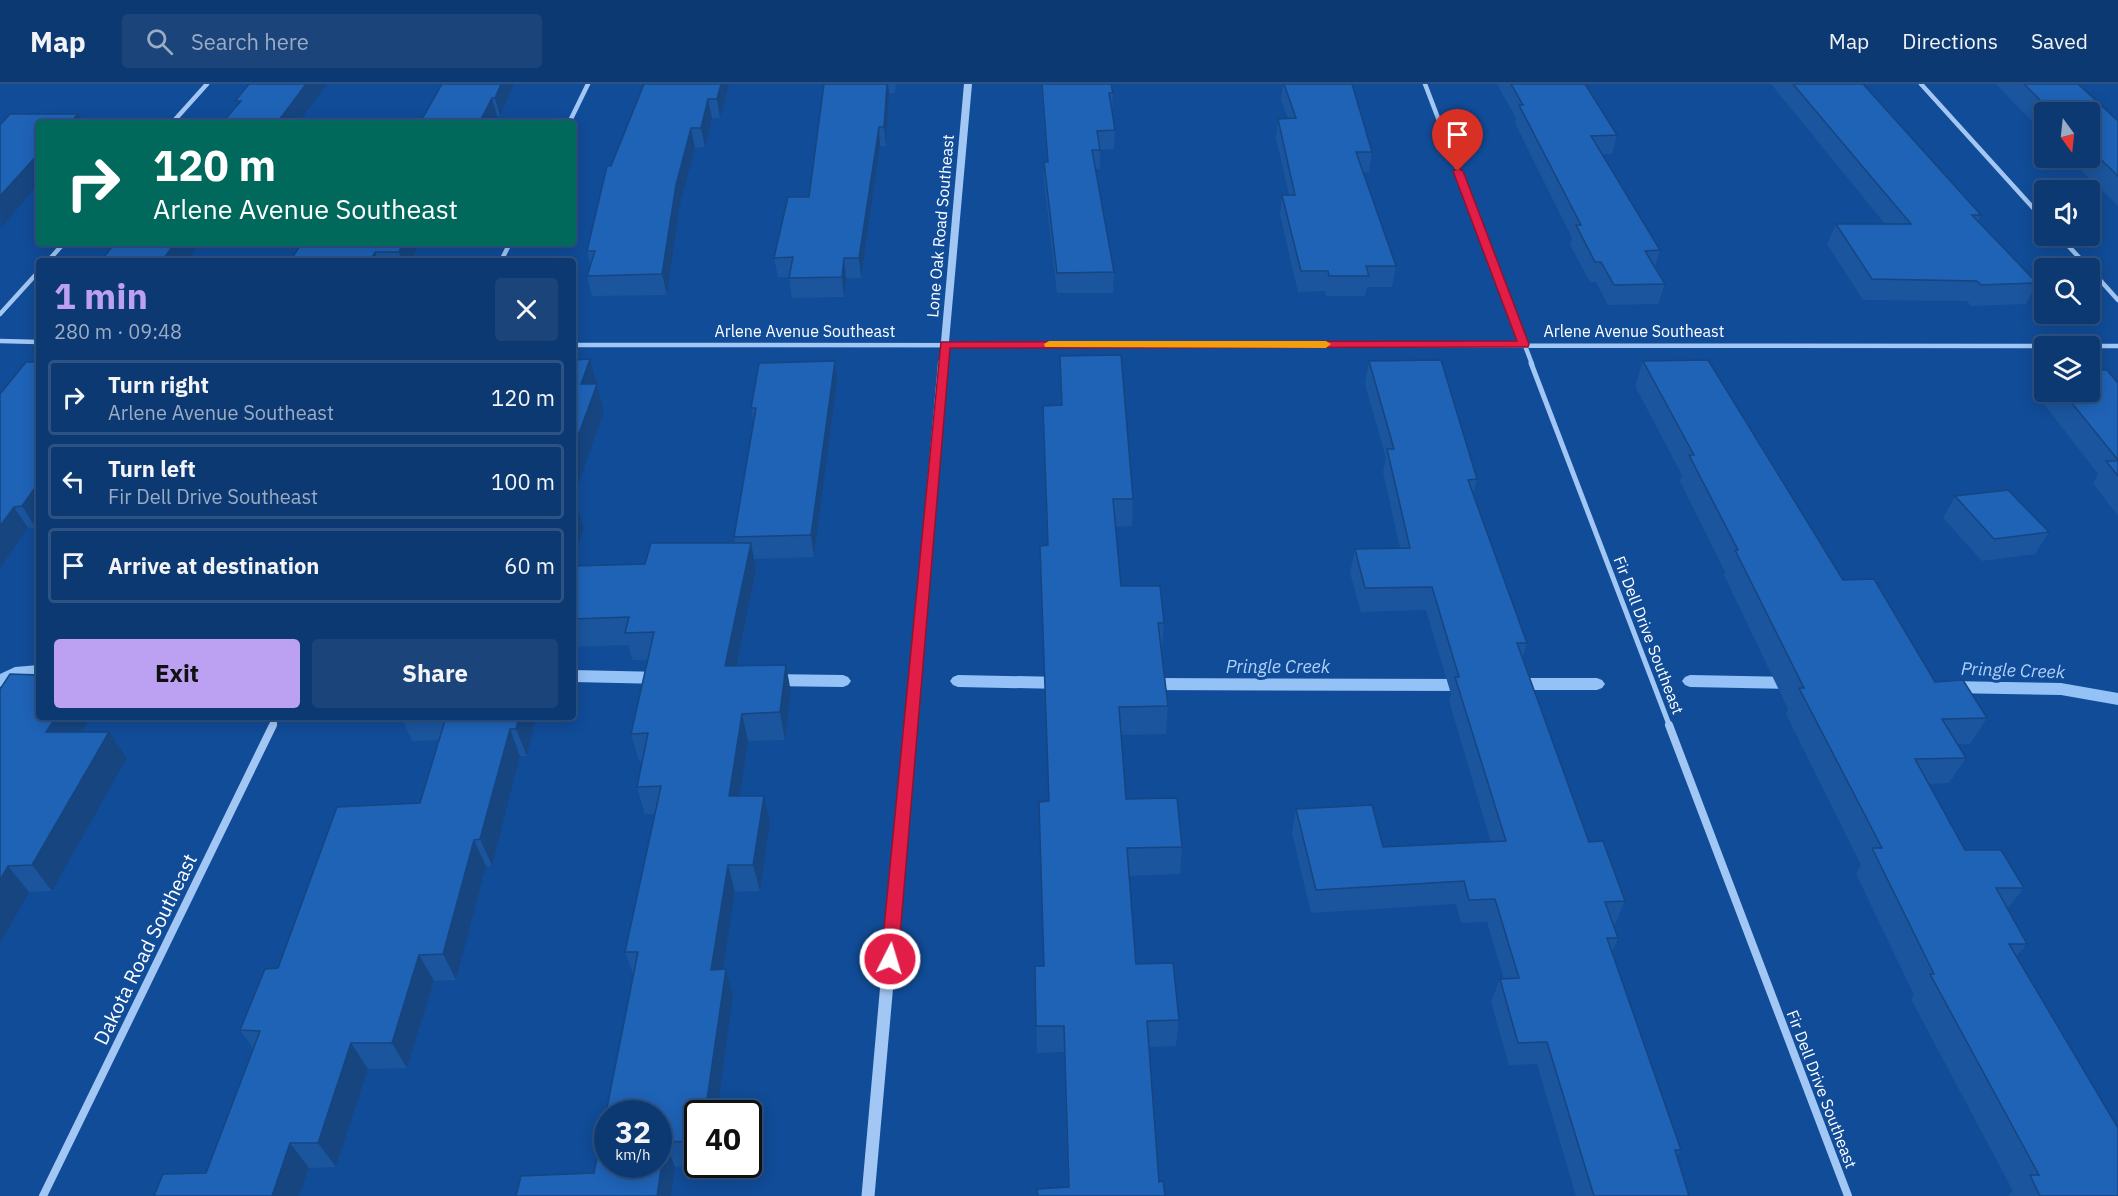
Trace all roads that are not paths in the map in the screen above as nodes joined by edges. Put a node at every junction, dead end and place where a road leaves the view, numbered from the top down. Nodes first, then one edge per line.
1 (207, 84) edge
2 (588, 84) edge
3 (968, 84) edge
4 (1425, 84) edge
5 (1921, 84) edge
6 (175, 120) edge
7 (570, 120) edge
8 (2034, 209) edge
9 (61, 246) edge
10 (2068, 246) edge
11 (51, 258) edge
12 (2079, 258) edge
13 (36, 274) edge
14 (2100, 281) edge
15 (2118, 300) edge
16 (0, 314) edge
17 (0, 341) edge
18 (36, 342) edge
19 (944, 344) junction
20 (1524, 344) junction
21 (576, 345) edge
22 (2118, 346) edge
23 (276, 720) edge
24 (43, 1196) edge
25 (868, 1196) edge
26 (1848, 1196) edge

1 - 6 street
2 - 7 street
3 - 19 street, Lone Oak Road Southeast
4 - 20 street, Fir Dell Drive Southeast
5 - 8 street
9 - 11 street
10 - 12 street
13 - 16 street
14 - 15 street
17 - 18 street
19 - 20 street, Arlene Avenue Southeast
19 - 21 street, Arlene Avenue Southeast
19 - 25 street, Lone Oak Road Southeast
20 - 22 street, Arlene Avenue Southeast
20 - 26 street, Fir Dell Drive Southeast
23 - 24 street, Dakota Road Southeast

